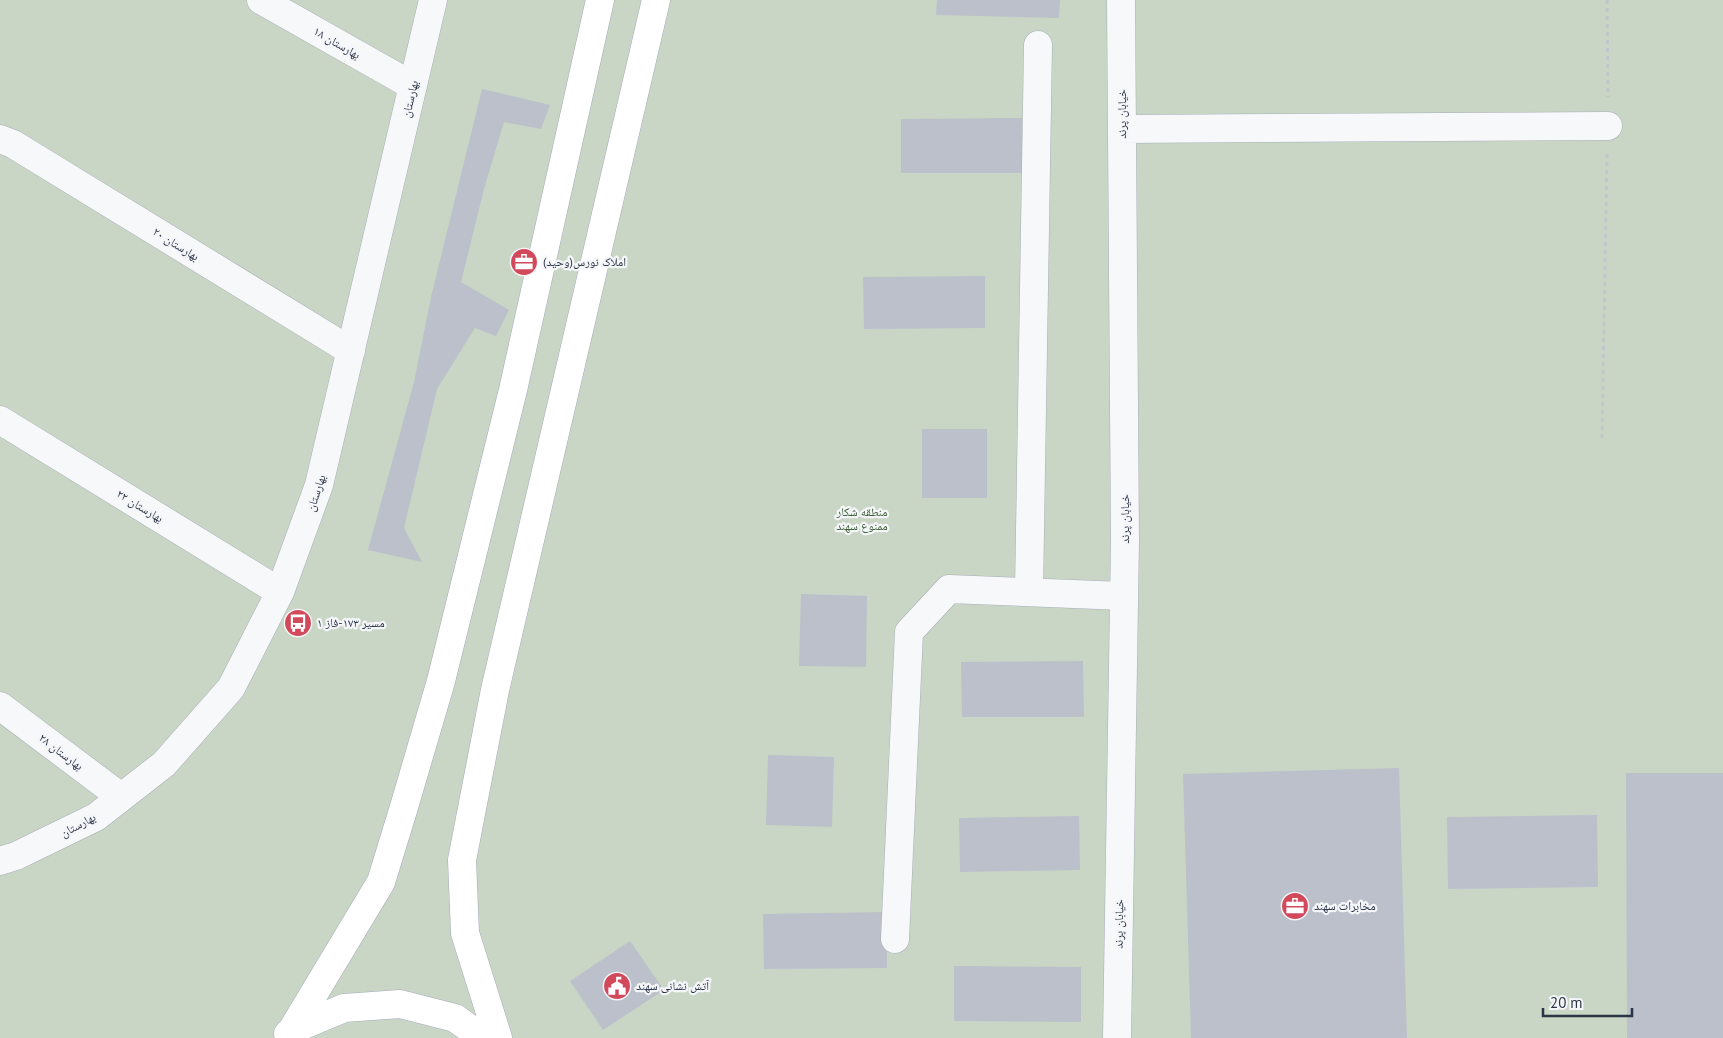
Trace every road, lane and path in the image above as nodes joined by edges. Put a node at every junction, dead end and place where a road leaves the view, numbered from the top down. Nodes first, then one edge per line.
1 (261, 0) edge
2 (433, 0) edge
3 (600, 0) edge
4 (656, 0) edge
5 (1121, 0) edge
6 (1607, 0) edge
7 (1038, 45) dead end
8 (413, 86) junction
9 (1608, 126) junction
10 (1122, 130) junction
11 (0, 139) edge
12 (351, 351) junction
13 (0, 420) edge
14 (1602, 438) dead end
15 (280, 592) junction
16 (1029, 592) junction
17 (1124, 596) junction
18 (0, 706) edge
19 (121, 797) junction
20 (0, 861) edge
21 (895, 939) dead end
22 (287, 1034) edge
23 (483, 1038) edge
24 (498, 1038) edge
25 (1117, 1038) edge

1 - 8 street, بهارستان ۱۸
2 - 8 street, بهارستان
3 - 22 main road
4 - 24 main road
5 - 10 street, خیابان پرند
6 - 9 path
7 - 16 street
8 - 12 street, بهارستان
9 - 10 street
9 - 14 path
10 - 17 street, خیابان پرند
11 - 12 street, بهارستان ۲۰
12 - 15 street, بهارستان
13 - 15 street, بهارستان ۲۲
15 - 19 street, بهارستان
16 - 17 street
16 - 21 street
17 - 25 street, خیابان پرند
18 - 19 street, بهارستان ۲۸
19 - 20 street, بهارستان
22 - 23 main road

